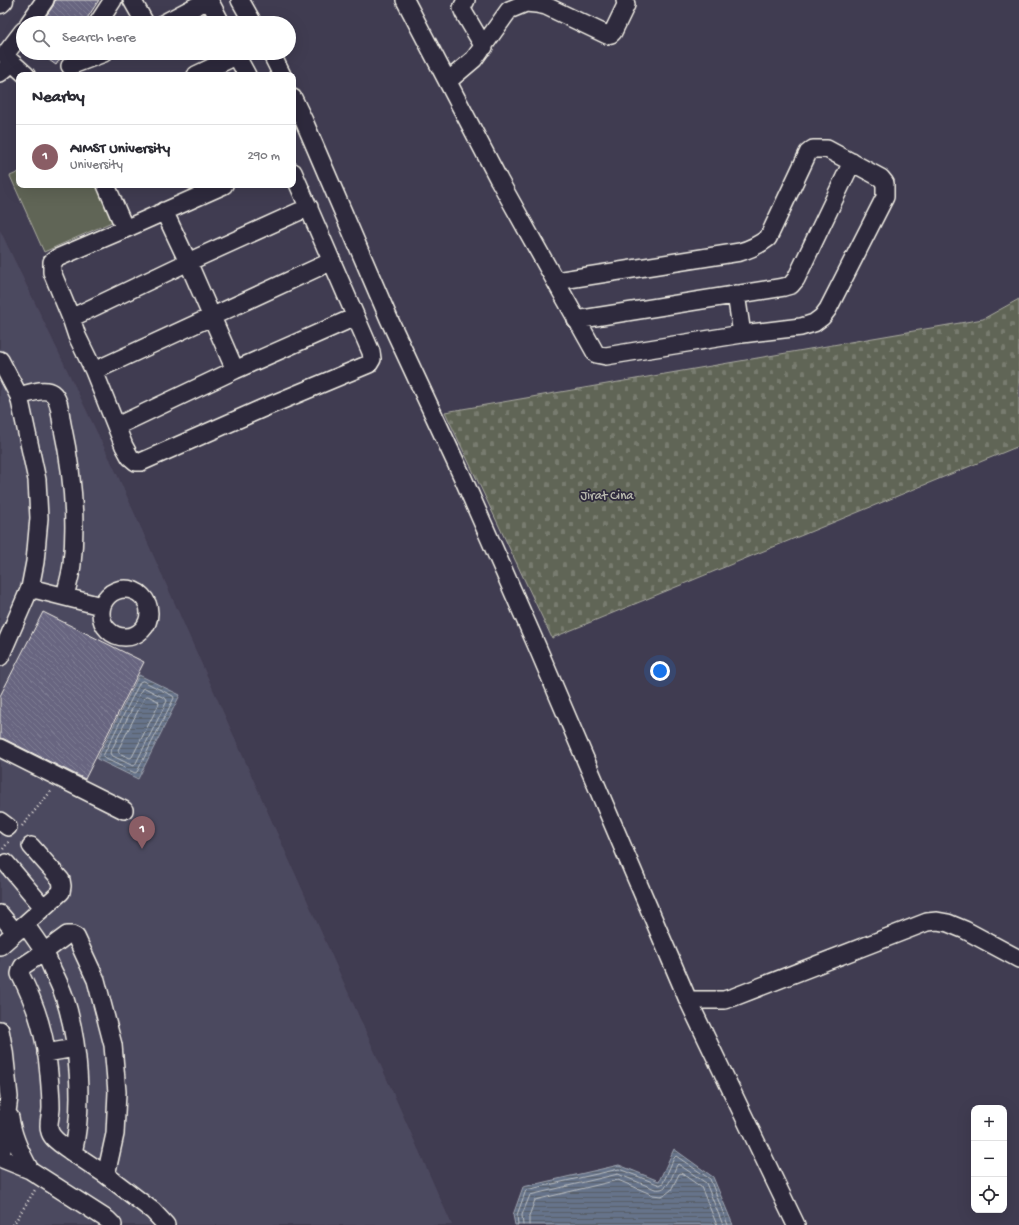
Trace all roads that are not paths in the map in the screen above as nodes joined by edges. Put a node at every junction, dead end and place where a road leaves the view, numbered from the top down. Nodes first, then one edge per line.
1 (45, 0) edge
2 (113, 0) edge
3 (132, 0) edge
4 (240, 0) edge
5 (466, 0) edge
6 (213, 1) edge
7 (626, 1) edge
8 (409, 2) edge
9 (34, 16) edge
10 (103, 16) edge
11 (141, 16) edge
12 (180, 16) edge
13 (218, 16) edge
14 (249, 16) edge
15 (16, 41) edge
16 (484, 47) junction
17 (85, 60) edge
18 (225, 60) edge
19 (239, 60) edge
20 (274, 60) edge
21 (71, 65) edge
22 (6, 68) edge
23 (17, 72) edge
24 (202, 72) edge
25 (245, 72) edge
26 (280, 72) edge
27 (448, 81) junction
28 (296, 104) edge
29 (852, 162) junction
30 (296, 179) edge
31 (107, 188) edge
32 (217, 188) edge
33 (309, 207) junction
34 (164, 211) junction
35 (125, 229) junction
36 (332, 261) junction
37 (188, 262) junction
38 (556, 281) junction
39 (736, 294) junction
40 (212, 316) junction
41 (355, 317) junction
42 (71, 318) junction
43 (576, 320) junction
44 (742, 334) junction
45 (0, 360) edge
46 (235, 370) junction
47 (94, 371) junction
48 (19, 396) junction
49 (117, 426) junction
50 (30, 588) junction
51 (65, 597) junction
52 (101, 606) dead end
53 (0, 657) edge
54 (0, 748) edge
55 (124, 810) dead end
56 (31, 846) dead end
57 (3, 858) edge
58 (43, 907) junction
59 (0, 914) edge
60 (20, 928) junction
61 (0, 946) edge
62 (44, 952) junction
63 (1019, 959) edge
64 (688, 1000) junction
65 (0, 1030) edge
66 (75, 1048) junction
67 (46, 1052) junction
68 (9, 1097) junction
69 (73, 1153) junction
70 (1, 1158) edge
71 (35, 1175) junction
72 (106, 1175) junction
73 (113, 1225) edge
74 (166, 1225) edge
75 (796, 1225) edge

1 - 9 street
2 - 10 street
3 - 11 street
4 - 14 street
5 - 16 street
6 - 12 street
6 - 13 street
7 - 16 street
8 - 27 street
15 - 22 street
16 - 27 street
17 - 21 street
18 - 24 street
19 - 25 street
20 - 26 street
22 - 23 street
27 - 38 street
28 - 64 street
29 - 38 street
29 - 39 street
29 - 44 street
30 - 33 street
31 - 35 street
32 - 34 street
33 - 36 street
33 - 37 street
34 - 35 street
34 - 37 street
35 - 42 street
36 - 40 street
36 - 41 street
37 - 40 street
37 - 42 street
38 - 43 street
39 - 43 street
39 - 44 street
40 - 46 street
40 - 47 street
41 - 46 street
41 - 49 street
42 - 47 street
43 - 44 street
45 - 48 street
46 - 49 street
47 - 49 street
48 - 50 street
48 - 51 street
50 - 51 street
50 - 53 street
51 - 52 street
54 - 55 street
56 - 58 street
57 - 58 street
58 - 60 street
59 - 60 street
60 - 61 street
60 - 62 street
62 - 66 street
62 - 67 street
62 - 72 street
63 - 64 street
64 - 75 street
65 - 68 street
66 - 67 street
66 - 69 street
67 - 69 street
68 - 70 street
68 - 71 street
69 - 72 street
70 - 71 street
71 - 73 street
72 - 74 street

